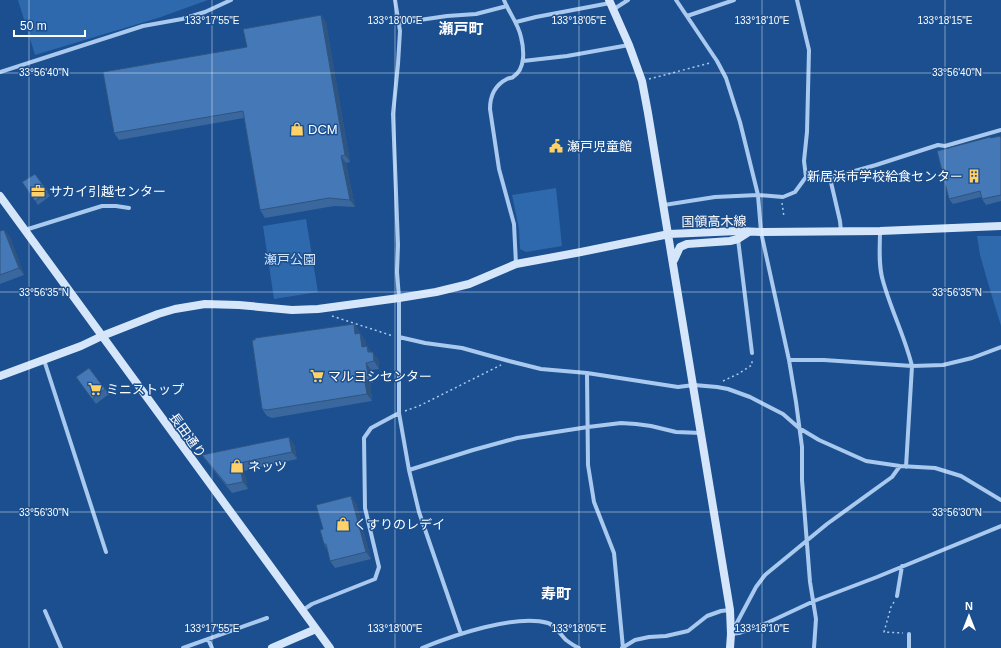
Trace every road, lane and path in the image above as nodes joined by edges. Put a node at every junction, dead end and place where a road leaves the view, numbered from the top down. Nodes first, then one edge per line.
1 (231, 0) edge
2 (395, 0) edge
3 (504, 0) edge
4 (628, 0) edge
5 (676, 0) edge
6 (734, 0) edge
7 (797, 0) edge
8 (611, 4) edge
9 (507, 6) junction
10 (686, 16) junction
11 (516, 22) junction
12 (399, 23) junction
13 (629, 45) junction
14 (524, 61) junction
15 (717, 61) junction
16 (0, 72) edge
17 (642, 81) junction
18 (1001, 130) edge
19 (806, 177) junction
20 (830, 178) junction
21 (758, 195) junction
22 (0, 196) edge
23 (782, 197) junction
24 (664, 205) junction
25 (130, 208) dead end
26 (784, 216) dead end
27 (1001, 226) edge
28 (25, 230) junction
29 (841, 231) junction
30 (880, 231) junction
31 (750, 232) junction
32 (761, 232) junction
33 (669, 234) junction
34 (738, 239) junction
35 (674, 261) junction
36 (516, 264) junction
37 (400, 298) junction
38 (318, 309) junction
39 (102, 336) junction
40 (399, 337) junction
41 (1001, 347) edge
42 (752, 353) joint
43 (44, 360) junction
44 (789, 360) junction
45 (509, 361) junction
46 (912, 366) junction
47 (587, 373) junction
48 (0, 376) edge
49 (694, 385) junction
50 (717, 386) junction
51 (400, 413) junction
52 (588, 427) junction
53 (799, 428) junction
54 (701, 433) junction
55 (900, 466) junction
56 (906, 467) junction
57 (409, 470) junction
58 (1001, 494) edge
59 (994, 495) junction
60 (1001, 500) edge
61 (1001, 526) edge
62 (806, 542) junction
63 (106, 552) dead end
64 (902, 566) junction
65 (897, 596) joint
66 (814, 601) junction
67 (303, 610) junction
68 (730, 610) junction
69 (45, 611) dead end
70 (267, 618) dead end
71 (316, 629) junction
72 (462, 634) junction
73 (731, 634) junction
74 (909, 634) joint
75 (208, 639) junction
76 (61, 648) edge
77 (183, 648) edge
78 (212, 648) edge
79 (272, 648) edge
80 (330, 648) edge
81 (422, 648) edge
82 (579, 648) edge
83 (623, 648) edge
84 (730, 648) edge
85 (814, 648) edge
86 (909, 648) edge

1 - 16 street
2 - 12 street
3 - 9 street
4 - 8 street
5 - 10 street
6 - 10 street
7 - 19 street
8 - 11 street
8 - 13 street, 国領高木線
9 - 11 street
9 - 12 street
10 - 15 street
11 - 14 street
12 - 37 street
13 - 14 street
13 - 17 street, 国領高木線
14 - 36 street
15 - 17 path
15 - 21 street
17 - 24 street, 国領高木線
18 - 20 street
19 - 20 street
19 - 23 street
20 - 29 street
21 - 23 street
21 - 24 street
21 - 32 street
22 - 28 street, 長田通り
23 - 26 path
24 - 33 street, 国領高木線
25 - 28 street
27 - 30 street, 国領高木線
28 - 39 street, 長田通り
29 - 30 street, 国領高木線
29 - 32 street, 国領高木線
30 - 46 street
31 - 32 street, 国領高木線
31 - 33 street, 国領高木線
31 - 34 street
32 - 44 street
33 - 35 street
33 - 36 street
34 - 35 street
34 - 42 street
35 - 49 street
36 - 37 street
37 - 38 street
37 - 40 street
38 - 39 street
38 - 40 path
39 - 43 street
39 - 67 street, 長田通り
40 - 45 street
40 - 51 street
41 - 46 street
42 - 50 path
43 - 48 street
43 - 63 street
44 - 46 street
44 - 53 street
45 - 47 street
45 - 51 path
46 - 56 street
47 - 49 street
47 - 52 street
49 - 50 street
49 - 54 street
50 - 53 street
51 - 57 street
51 - 67 street
52 - 54 street
52 - 57 street
52 - 83 street
53 - 55 street
53 - 62 street
54 - 68 street
55 - 56 street
55 - 62 street
56 - 59 street
57 - 72 street
58 - 59 street
59 - 60 street
61 - 64 street
62 - 66 street
62 - 73 street
64 - 65 street
64 - 66 street
65 - 74 path
66 - 73 street
66 - 85 street
67 - 71 street, 長田通り
68 - 73 street
68 - 83 street
69 - 76 street
70 - 75 street
71 - 79 street
71 - 80 street, 長田通り
72 - 81 street
72 - 82 street
73 - 84 street
74 - 86 street
75 - 77 street
75 - 78 street

